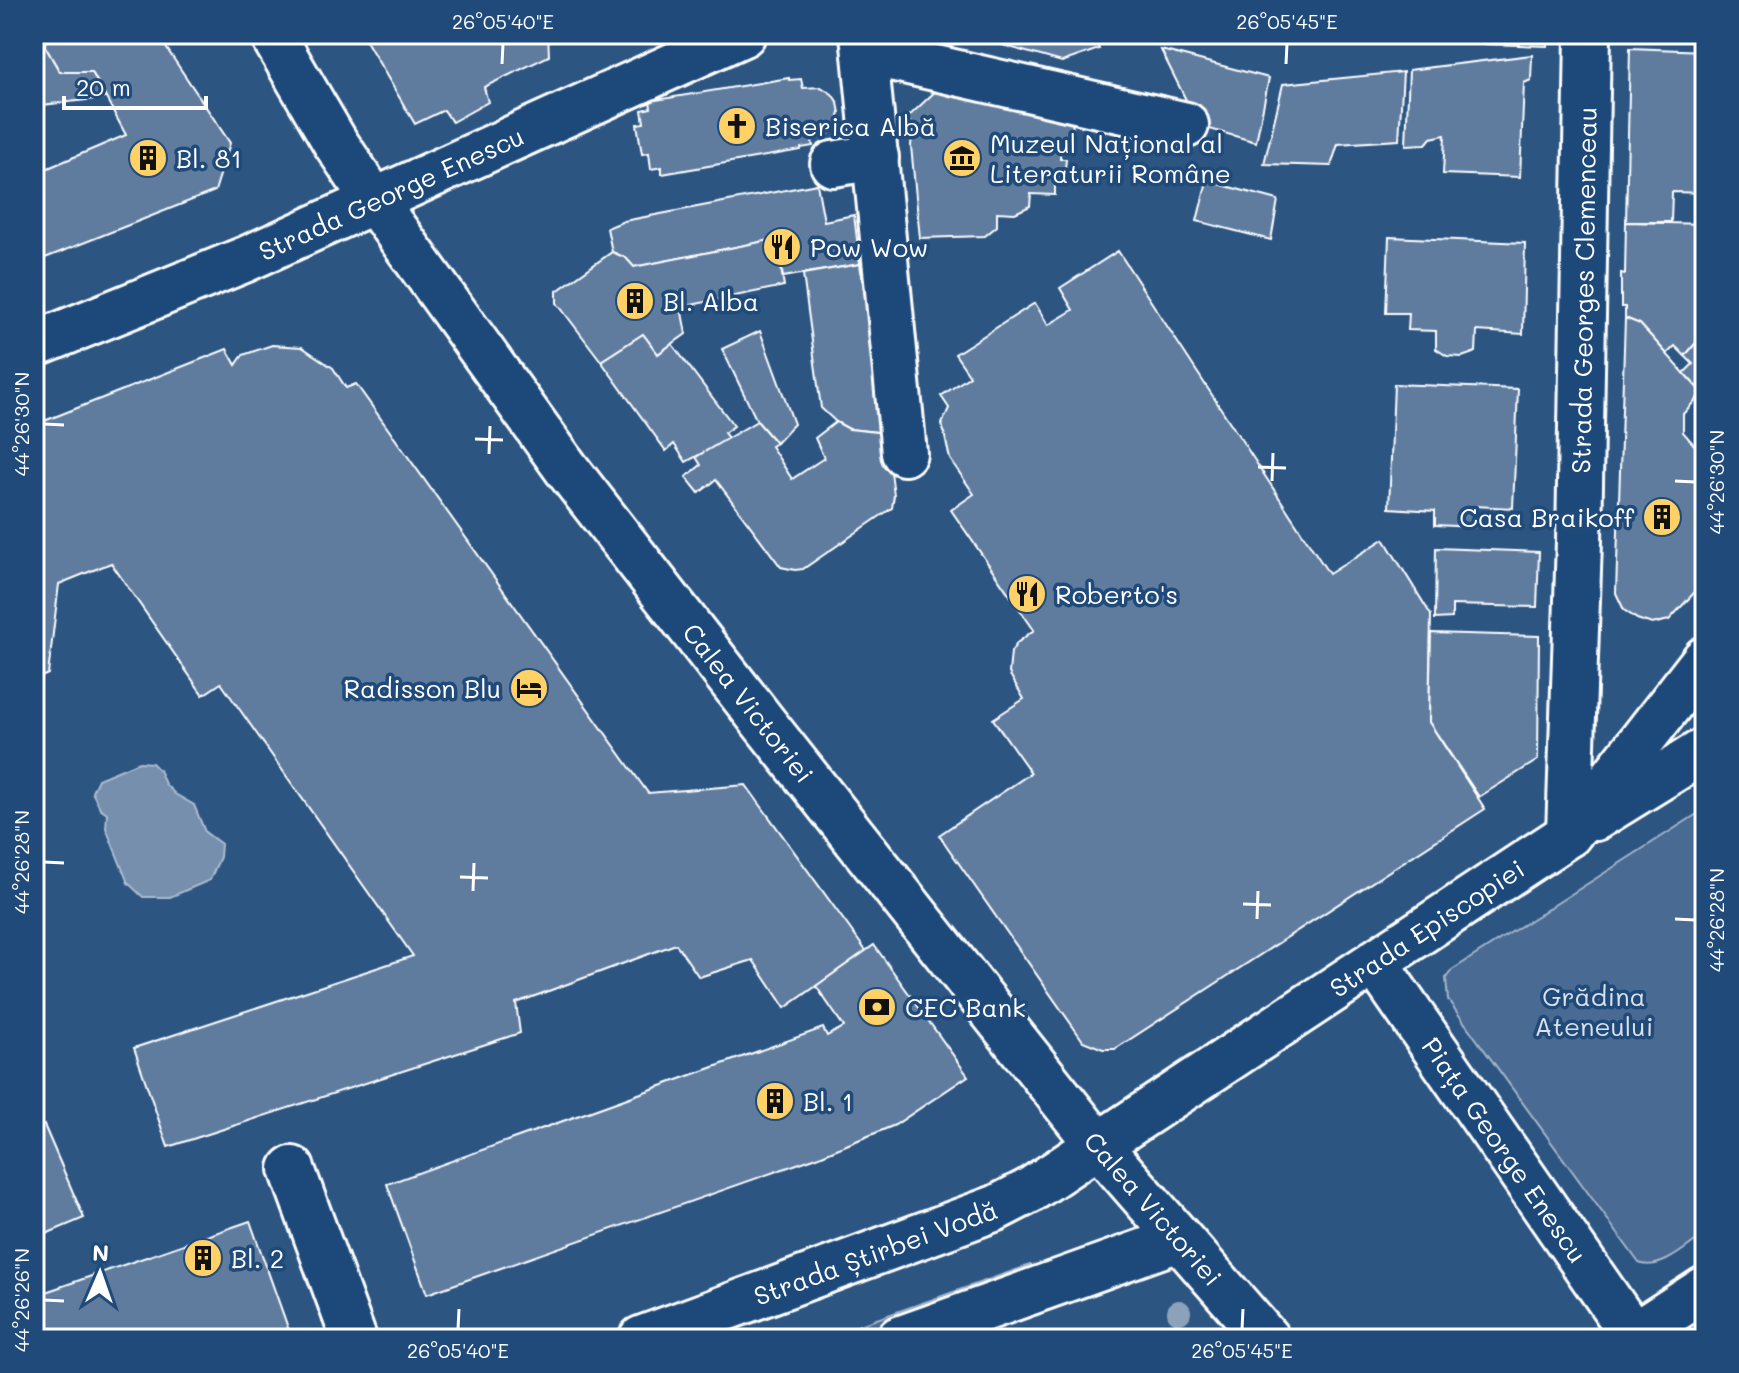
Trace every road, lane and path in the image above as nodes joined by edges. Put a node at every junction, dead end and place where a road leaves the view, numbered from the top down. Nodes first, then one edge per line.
1 (272, 34) edge
2 (743, 34) edge
3 (1588, 34) edge
4 (864, 43) edge
5 (1186, 125) dead end
6 (876, 157) junction
7 (833, 164) dead end
8 (375, 202) junction
9 (34, 345) edge
10 (904, 453) dead end
11 (1705, 659) edge
12 (1705, 750) edge
13 (1569, 834) junction
14 (1376, 964) junction
15 (1098, 1145) junction
16 (292, 1169) dead end
17 (1179, 1239) junction
18 (1705, 1289) edge
19 (1631, 1337) edge
20 (354, 1339) edge
21 (641, 1339) edge
22 (899, 1339) edge
23 (1267, 1339) edge

1 - 8 street, Calea Victoriei
2 - 8 street, Strada George Enescu
3 - 13 street, Strada Georges Clemenceau
4 - 5 street
4 - 6 street
6 - 7 street
6 - 10 street
8 - 9 street, Strada George Enescu
8 - 15 street, Calea Victoriei
11 - 13 street, Strada Episcopiei
12 - 13 street
13 - 14 street, Strada Episcopiei
14 - 15 street, Strada Episcopiei
14 - 19 street, Piața George Enescu
15 - 17 street, Calea Victoriei
15 - 21 street, Strada Știrbei Vodă
16 - 20 street
17 - 22 street
17 - 23 street, Calea Victoriei
18 - 19 street, Piața George Enescu

